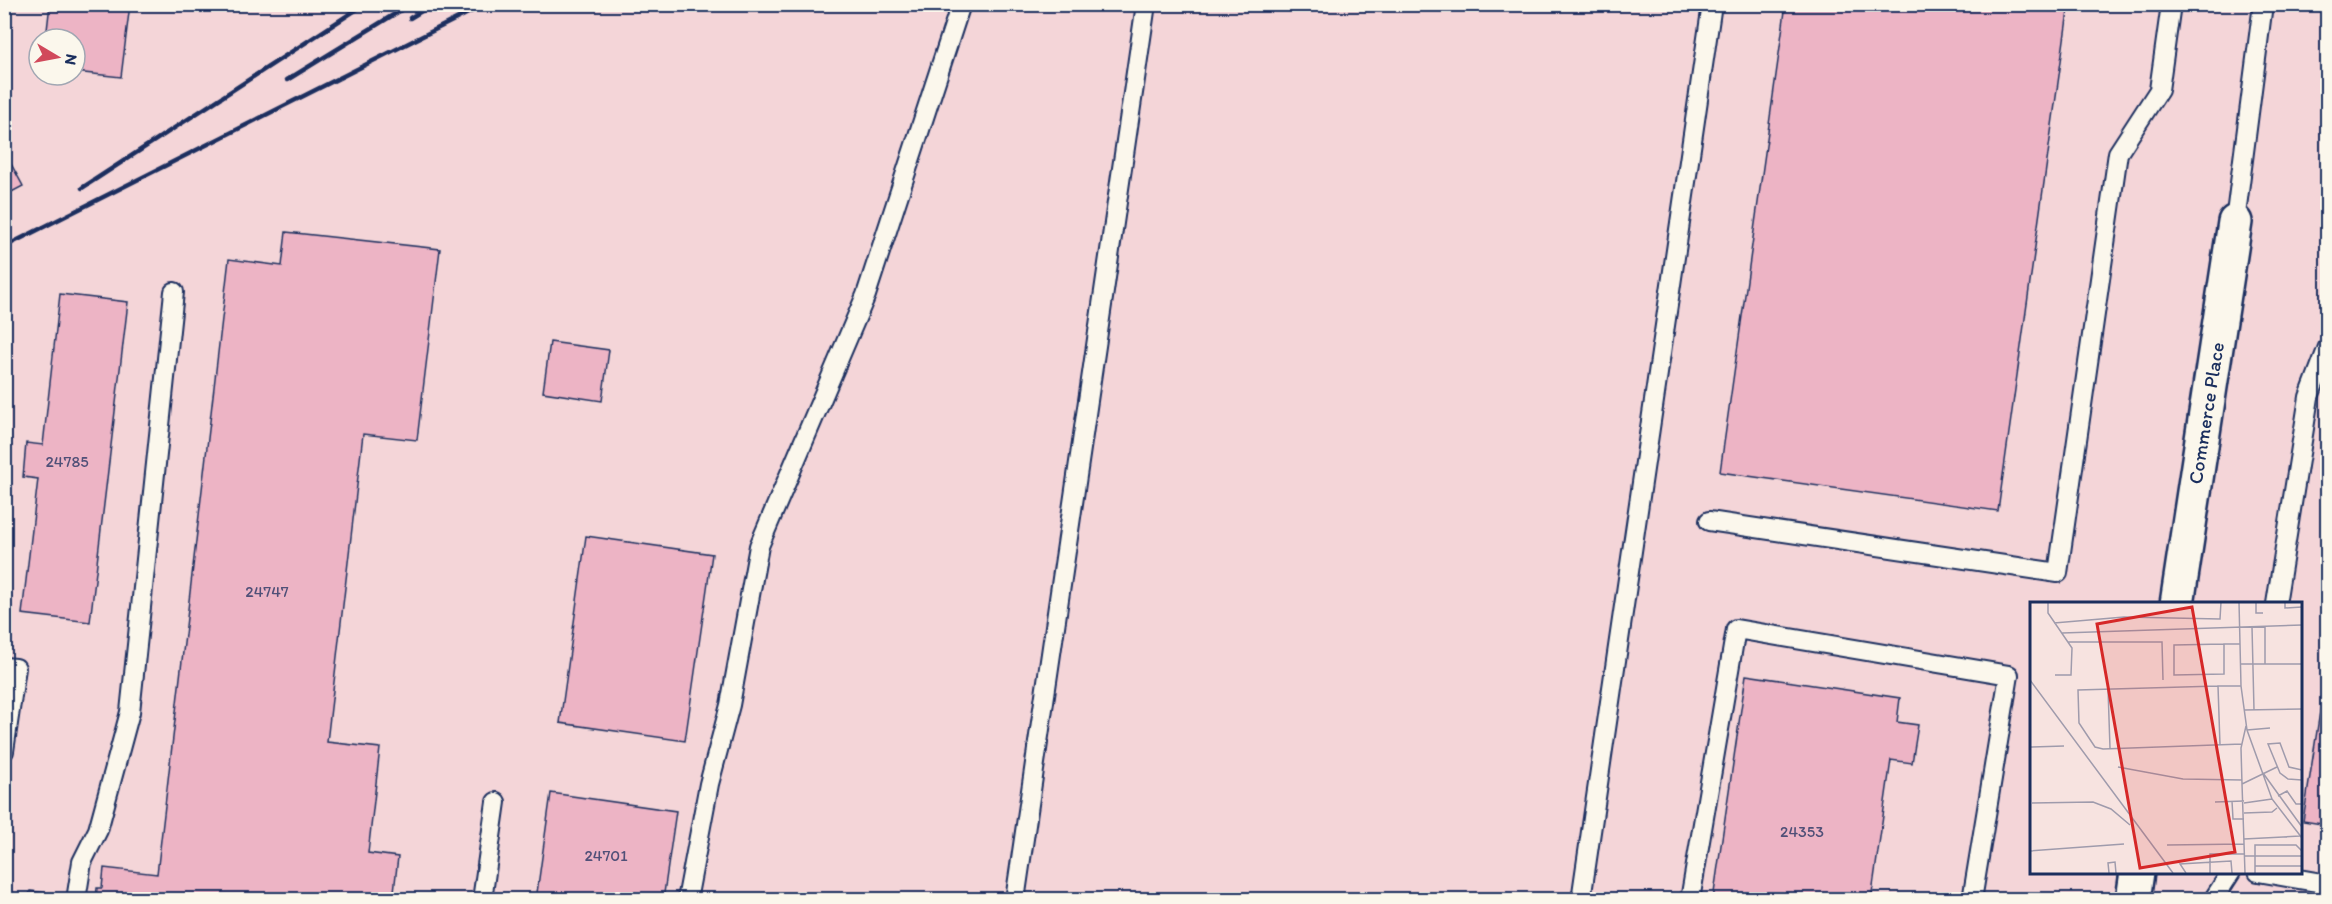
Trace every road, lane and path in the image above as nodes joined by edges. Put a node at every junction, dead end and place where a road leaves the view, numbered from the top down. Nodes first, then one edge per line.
1 (961, 4) edge
2 (1146, 4) edge
3 (1712, 4) edge
4 (2171, 4) edge
5 (2263, 4) edge
6 (2235, 222) joint
7 (174, 292) dead end
8 (2328, 348) edge
9 (1710, 521) dead end
10 (2177, 602) edge
11 (2276, 602) edge
12 (4, 666) edge
13 (4, 751) edge
14 (496, 802) dead end
15 (2137, 874) edge
16 (2230, 874) edge
17 (2264, 874) edge
18 (2328, 884) edge
19 (76, 900) edge
20 (482, 900) edge
21 (687, 900) edge
22 (1015, 900) edge
23 (1581, 900) edge
24 (1690, 900) edge
25 (1972, 900) edge
26 (2133, 900) edge
27 (2213, 900) edge

1 - 21 lane
2 - 22 lane
3 - 23 lane
4 - 9 lane
5 - 6 lane
6 - 10 street, Commerce Place
7 - 19 lane
8 - 11 lane
12 - 13 lane
14 - 20 lane
15 - 26 street
16 - 27 lane
17 - 18 lane
24 - 25 lane

